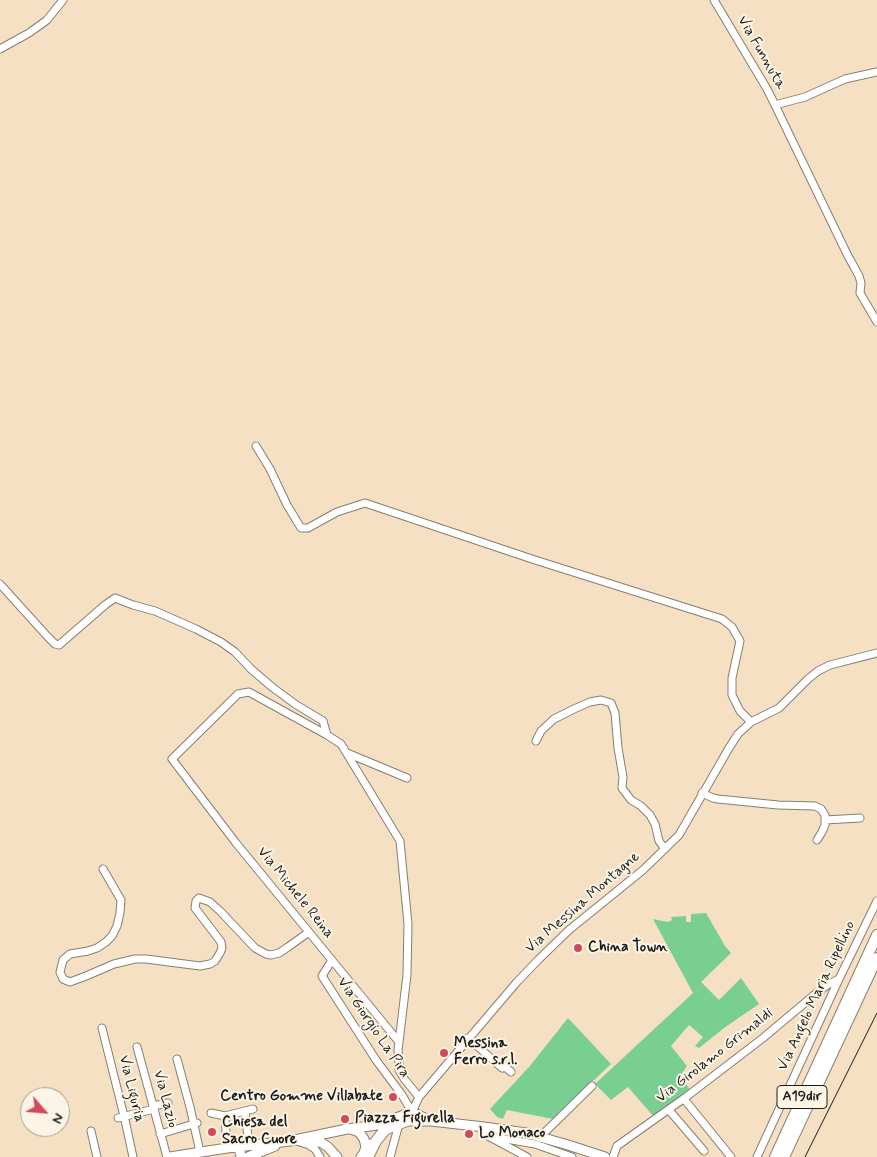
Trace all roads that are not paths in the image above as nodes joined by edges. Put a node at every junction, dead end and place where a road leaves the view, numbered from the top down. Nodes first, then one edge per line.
1 (63, 0) edge
2 (714, 0) edge
3 (0, 49) edge
4 (877, 72) edge
5 (775, 105) junction
6 (877, 322) edge
7 (256, 446) dead end
8 (0, 584) edge
9 (877, 652) edge
10 (751, 722) junction
11 (328, 735) junction
12 (536, 741) dead end
13 (347, 753) junction
14 (407, 778) dead end
15 (702, 794) junction
16 (860, 818) dead end
17 (825, 820) junction
18 (817, 840) dead end
19 (665, 849) junction
20 (103, 869) dead end
21 (877, 901) edge
22 (309, 932) junction
23 (877, 935) edge
24 (877, 958) edge
25 (332, 960) junction
26 (839, 979) junction
27 (102, 1028) dead end
28 (468, 1038) junction
29 (829, 1038) junction
30 (399, 1042) junction
31 (137, 1047) dead end
32 (176, 1059) dead end
33 (399, 1070) junction
34 (512, 1072) dead end
35 (391, 1082) junction
36 (592, 1086) dead end
37 (419, 1097) junction
38 (684, 1099) junction
39 (168, 1103) dead end
40 (154, 1108) junction
41 (253, 1109) dead end
42 (668, 1110) junction
43 (245, 1111) junction
44 (211, 1113) dead end
45 (225, 1116) junction
46 (121, 1117) junction
47 (407, 1119) junction
48 (195, 1124) junction
49 (484, 1127) junction
50 (349, 1129) junction
51 (385, 1130) joint
52 (91, 1131) dead end
53 (160, 1134) junction
54 (488, 1136) junction
55 (306, 1138) junction
56 (517, 1140) junction
57 (536, 1140) junction
58 (293, 1141) junction
59 (316, 1145) junction
60 (239, 1147) junction
61 (227, 1148) junction
62 (255, 1148) junction
63 (514, 1150) junction
64 (704, 1151) dead end
65 (200, 1152) junction
66 (556, 1154) edge
67 (186, 1156) edge
68 (336, 1156) edge
69 (364, 1156) edge
70 (98, 1157) edge
71 (133, 1157) edge
72 (170, 1157) edge
73 (241, 1157) edge
74 (248, 1157) edge
75 (320, 1157) edge
76 (390, 1157) edge
77 (527, 1157) edge
78 (572, 1157) edge
79 (605, 1157) edge
80 (613, 1157) edge
81 (731, 1157) edge
82 (757, 1157) edge
83 (770, 1157) edge
84 (775, 1157) edge
85 (785, 1157) edge

1 - 3 street
2 - 5 street, Via Funnuta
4 - 5 street, Via Funnuta
5 - 6 street
7 - 10 street
8 - 11 street
9 - 10 street
10 - 15 street, Via Messina Montagne
11 - 13 street
11 - 22 street, Via Michele Reina
12 - 19 street
13 - 14 street
13 - 30 street
15 - 17 street
15 - 19 street, Via Messina Montagne
16 - 17 street
17 - 18 street
19 - 28 street, Via Messina Montagne
20 - 22 street
21 - 26 street, Via Angelo Maria Ripellino
22 - 25 street, Via Michele Reina
23 - 29 highway, A19dir
24 - 85 highway, A19dir
25 - 30 street, Via Michele Reina
25 - 35 street, Via Giorgio La Pira
26 - 38 street, Via Girolamo Grimaldi
26 - 82 street, Via Angelo Maria Ripellino
27 - 46 street, Via Liguria
28 - 34 street
28 - 37 street, Via Messina Montagne
29 - 83 highway
29 - 84 highway, A19dir
30 - 33 street
31 - 40 street, Via Lazio
32 - 48 street
33 - 35 street
33 - 37 street
35 - 47 street, Via Giorgio La Pira
36 - 57 street
37 - 47 street, Via Messina Montagne
38 - 42 street, Via Girolamo Grimaldi
38 - 81 street
39 - 40 street
40 - 46 street
40 - 53 street, Via Lazio
41 - 43 street
42 - 64 street
42 - 80 street, Via Girolamo Grimaldi
43 - 45 street
43 - 62 street
44 - 45 street
45 - 61 street
46 - 71 street, Via Liguria
47 - 49 main road
47 - 50 main road
47 - 51 main road
47 - 76 street, Via Messina Montagne
48 - 53 street
48 - 65 street
49 - 54 street
49 - 57 main road
50 - 55 main road
50 - 68 main road
50 - 69 main road
51 - 69 highway
52 - 70 street
53 - 72 street, Via Lazio
54 - 56 street
54 - 63 street
55 - 58 main road
55 - 59 main road
56 - 57 street
56 - 63 street
57 - 66 street
57 - 77 street
57 - 79 main road
58 - 59 street
58 - 62 main road
59 - 68 main road
59 - 75 street
60 - 61 main road
60 - 62 main road
60 - 73 main road
61 - 65 main road
62 - 74 main road
63 - 77 street
65 - 67 main road
66 - 78 street
67 - 72 main road

